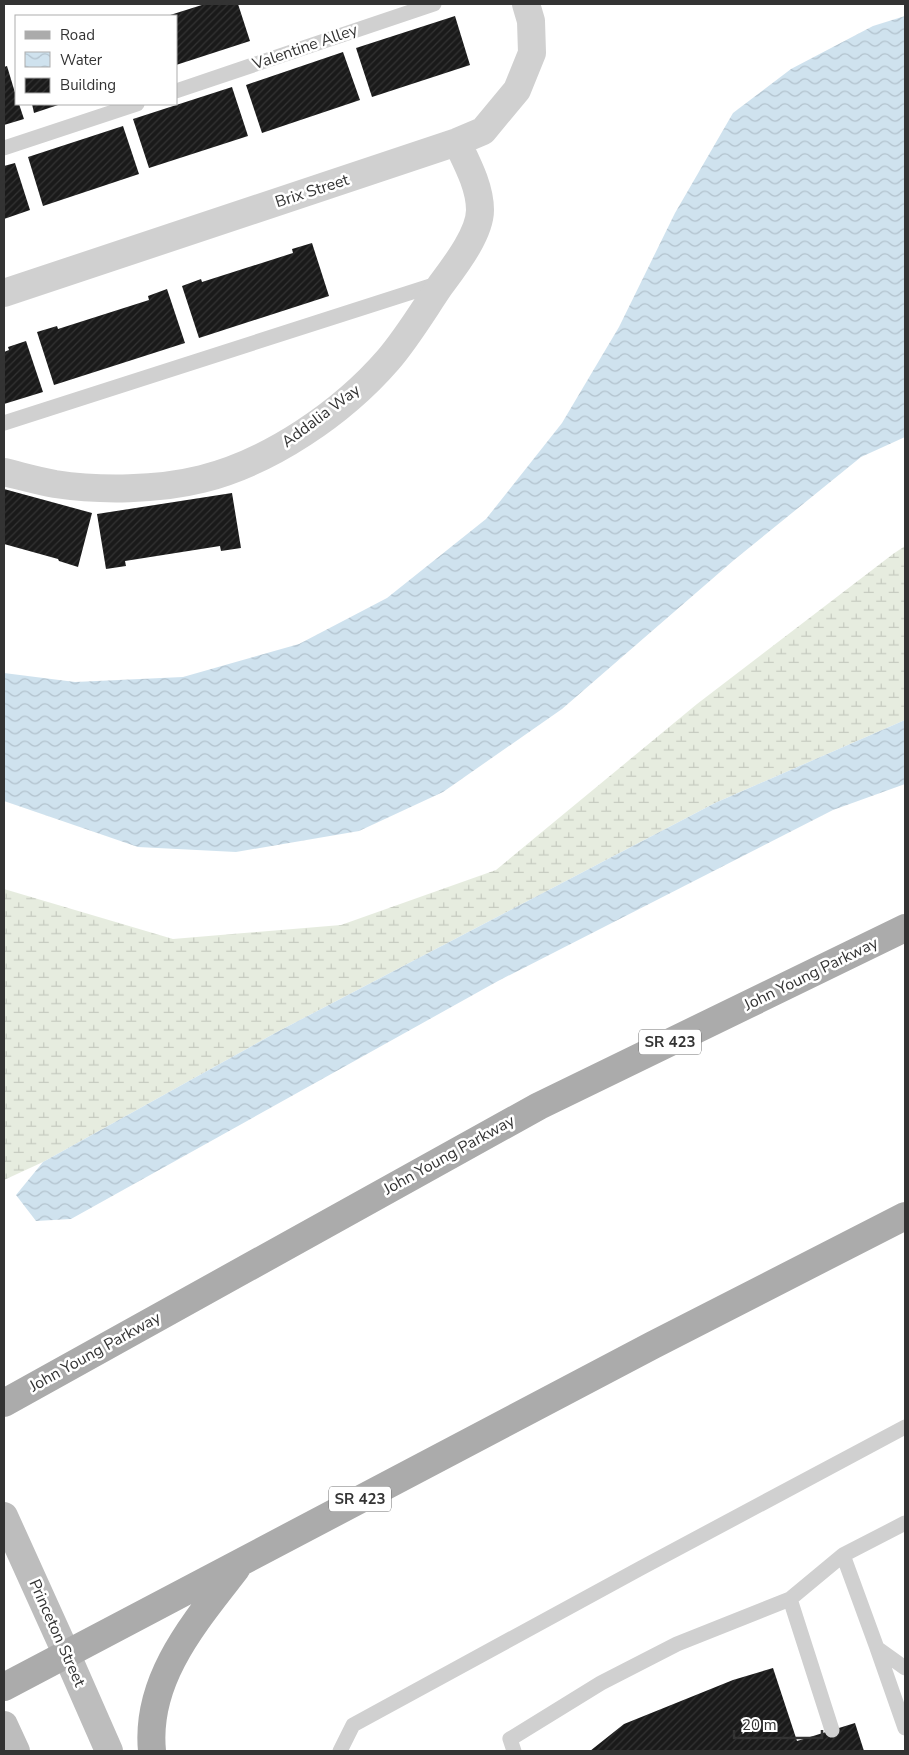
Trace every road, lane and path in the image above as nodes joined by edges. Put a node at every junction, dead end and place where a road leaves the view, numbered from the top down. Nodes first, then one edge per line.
1 (434, 4) edge
2 (526, 4) edge
3 (178, 89) edge
4 (134, 105) edge
5 (457, 142) junction
6 (4, 148) edge
7 (444, 282) junction
8 (4, 293) edge
9 (4, 423) edge
10 (4, 472) edge
11 (905, 928) edge
12 (905, 1216) edge
13 (4, 1402) edge
14 (905, 1427) edge
15 (4, 1516) edge
16 (905, 1526) edge
17 (843, 1555) junction
18 (242, 1562) junction
19 (790, 1599) junction
20 (877, 1648) junction
21 (66, 1653) junction
22 (905, 1668) edge
23 (4, 1687) edge
24 (4, 1726) edge
25 (905, 1728) edge
26 (832, 1730) dead end
27 (16, 1751) edge
28 (109, 1751) edge
29 (152, 1751) edge
30 (340, 1751) edge
31 (514, 1751) edge

1 - 3 lane, Valentine Alley
2 - 5 street, Brix Street
4 - 6 lane
5 - 7 street, Addalia Way
5 - 8 street, Brix Street
7 - 9 lane
7 - 10 street, Addalia Way
11 - 13 main road, John Young Parkway / SR 423
12 - 18 main road, SR 423
14 - 30 lane
15 - 21 main road, Princeton Street
16 - 17 lane
17 - 19 lane
17 - 20 lane
18 - 21 main road, SR 423
18 - 29 main road
19 - 26 lane
19 - 31 lane
20 - 22 lane
20 - 25 lane
21 - 23 main road, SR 423
21 - 28 main road, Princeton Street
24 - 27 main road

